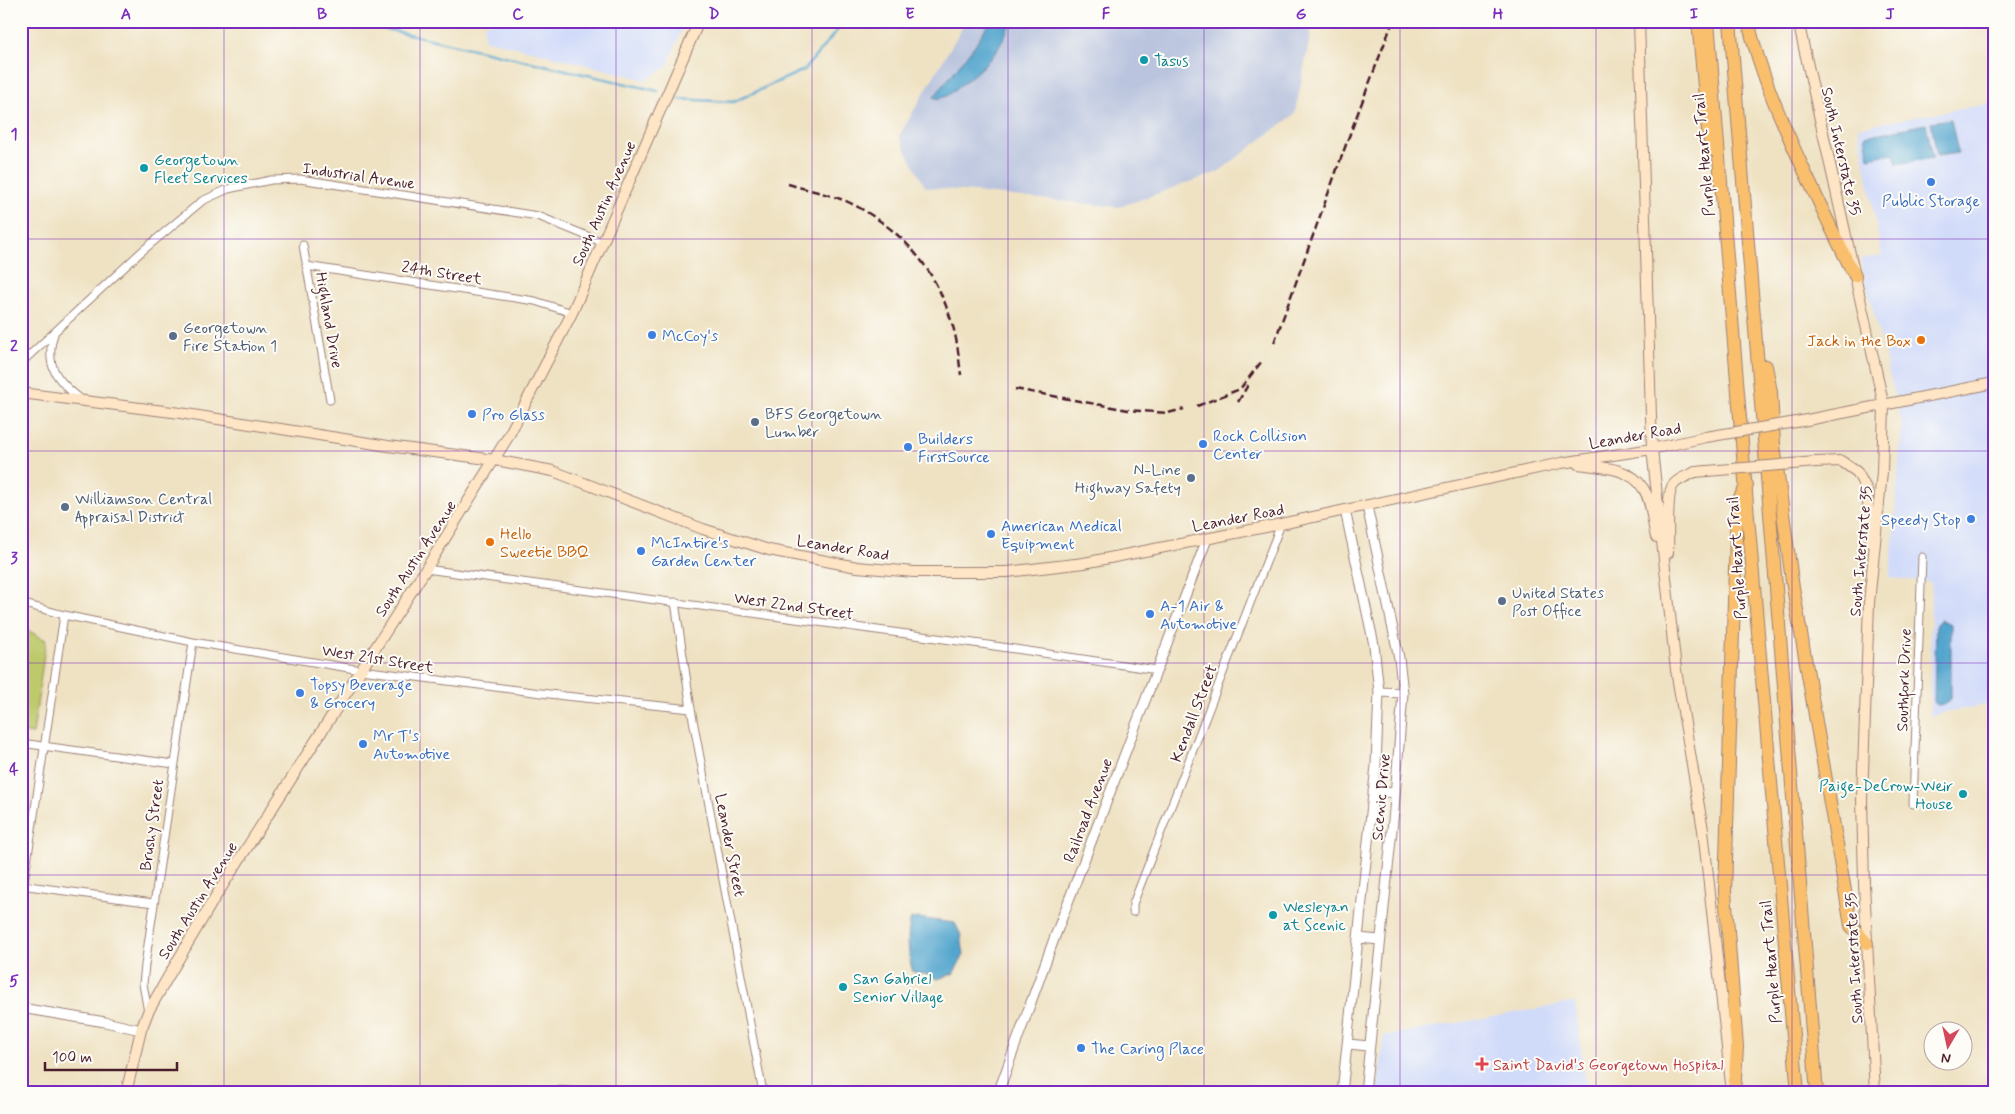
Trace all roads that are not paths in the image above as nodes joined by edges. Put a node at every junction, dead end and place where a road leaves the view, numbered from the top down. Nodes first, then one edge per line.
1 (699, 21) edge
2 (1639, 21) edge
3 (1698, 21) edge
4 (1708, 21) edge
5 (1730, 21) edge
6 (1748, 21) edge
7 (1798, 21) edge
8 (1726, 228) junction
9 (602, 242) junction
10 (303, 245) dead end
11 (306, 266) junction
12 (1855, 276) junction
13 (1753, 293) junction
14 (572, 313) junction
15 (55, 332) junction
16 (21, 363) edge
17 (1994, 383) edge
18 (21, 393) edge
19 (82, 400) junction
20 (330, 400) dead end
21 (1884, 406) junction
22 (1652, 448) junction
23 (495, 460) junction
24 (1567, 462) junction
25 (1747, 485) junction
26 (1368, 506) junction
27 (1345, 510) junction
28 (1281, 524) junction
29 (1206, 539) junction
30 (1922, 557) dead end
31 (426, 569) junction
32 (1873, 573) junction
33 (1666, 587) junction
34 (675, 602) junction
35 (21, 603) edge
36 (64, 615) junction
37 (193, 642) junction
38 (361, 670) junction
39 (1157, 670) junction
40 (1379, 692) junction
41 (1403, 693) junction
42 (691, 709) junction
43 (21, 742) edge
44 (46, 746) junction
45 (174, 764) junction
46 (1373, 791) junction
47 (1395, 793) junction
48 (1913, 804) dead end
49 (22, 886) edge
50 (21, 902) edge
51 (153, 903) junction
52 (1133, 912) dead end
53 (1358, 938) junction
54 (1380, 940) junction
55 (1867, 943) junction
56 (21, 1008) edge
57 (148, 1012) junction
58 (141, 1030) junction
59 (1348, 1044) junction
60 (1369, 1046) junction
61 (126, 1093) edge
62 (549, 1093) edge
63 (594, 1093) edge
64 (763, 1093) edge
65 (998, 1093) edge
66 (1342, 1093) edge
67 (1365, 1093) edge
68 (1733, 1093) edge
69 (1798, 1093) edge
70 (1817, 1093) edge
71 (1875, 1093) edge

1 - 9 main road, South Austin Avenue
2 - 22 main road
3 - 8 highway
4 - 8 highway, Purple Heart Trail
5 - 13 highway
6 - 12 highway
7 - 12 main road, South Interstate 35
8 - 25 highway, Purple Heart Trail
9 - 14 main road, South Austin Avenue
9 - 15 street, Industrial Avenue
10 - 11 street, Highland Drive
11 - 14 street, 24th Street
11 - 20 street, Highland Drive
12 - 21 main road, South Interstate 35
13 - 55 highway
13 - 70 highway
14 - 23 main road, South Austin Avenue
15 - 16 street, Industrial Avenue
15 - 19 street
17 - 21 main road, Leander Road
18 - 19 main road, Leander Road
19 - 23 main road, Leander Road
21 - 22 main road, Leander Road, bridge
21 - 32 main road, South Interstate 35
22 - 24 main road, Leander Road
22 - 33 main road
23 - 29 main road, Leander Road
23 - 31 main road, South Austin Avenue
24 - 26 main road, Leander Road
24 - 33 main road
25 - 68 highway
25 - 69 highway, Purple Heart Trail
26 - 27 main road, Leander Road
26 - 41 street, Scenic Drive
27 - 28 main road, Leander Road
27 - 40 street, Scenic Drive
28 - 29 main road, Leander Road
28 - 52 street, Kendall Street
29 - 39 street, Railroad Avenue
30 - 48 street, Southfork Drive
31 - 34 street, West 22nd Street
31 - 38 main road, South Austin Avenue
32 - 33 main road, bridge
32 - 55 main road, South Interstate 35
33 - 68 main road
34 - 39 street, West 22nd Street
34 - 42 street, Leander Street
35 - 36 street, West 21st Street
36 - 37 street, West 21st Street
36 - 44 street
37 - 38 street, West 21st Street
37 - 45 street, Brushy Street
38 - 42 street, West 21st Street
38 - 57 main road, South Austin Avenue
39 - 65 street, Railroad Avenue
40 - 41 street
40 - 46 street, Scenic Drive
41 - 47 street, Scenic Drive
42 - 64 street, Leander Street
43 - 44 street
44 - 45 street
44 - 49 street
45 - 51 street, Brushy Street
46 - 47 street
46 - 53 street, Scenic Drive
47 - 54 street, Scenic Drive
49 - 50 street
49 - 51 street
51 - 57 street, Brushy Street
53 - 54 street
53 - 59 street, Scenic Drive
54 - 60 street, Scenic Drive
55 - 71 main road, South Interstate 35
56 - 58 street
57 - 58 main road, South Austin Avenue
58 - 61 main road, South Austin Avenue
59 - 60 street
59 - 66 street, Scenic Drive
60 - 67 street, Scenic Drive
62 - 63 street

